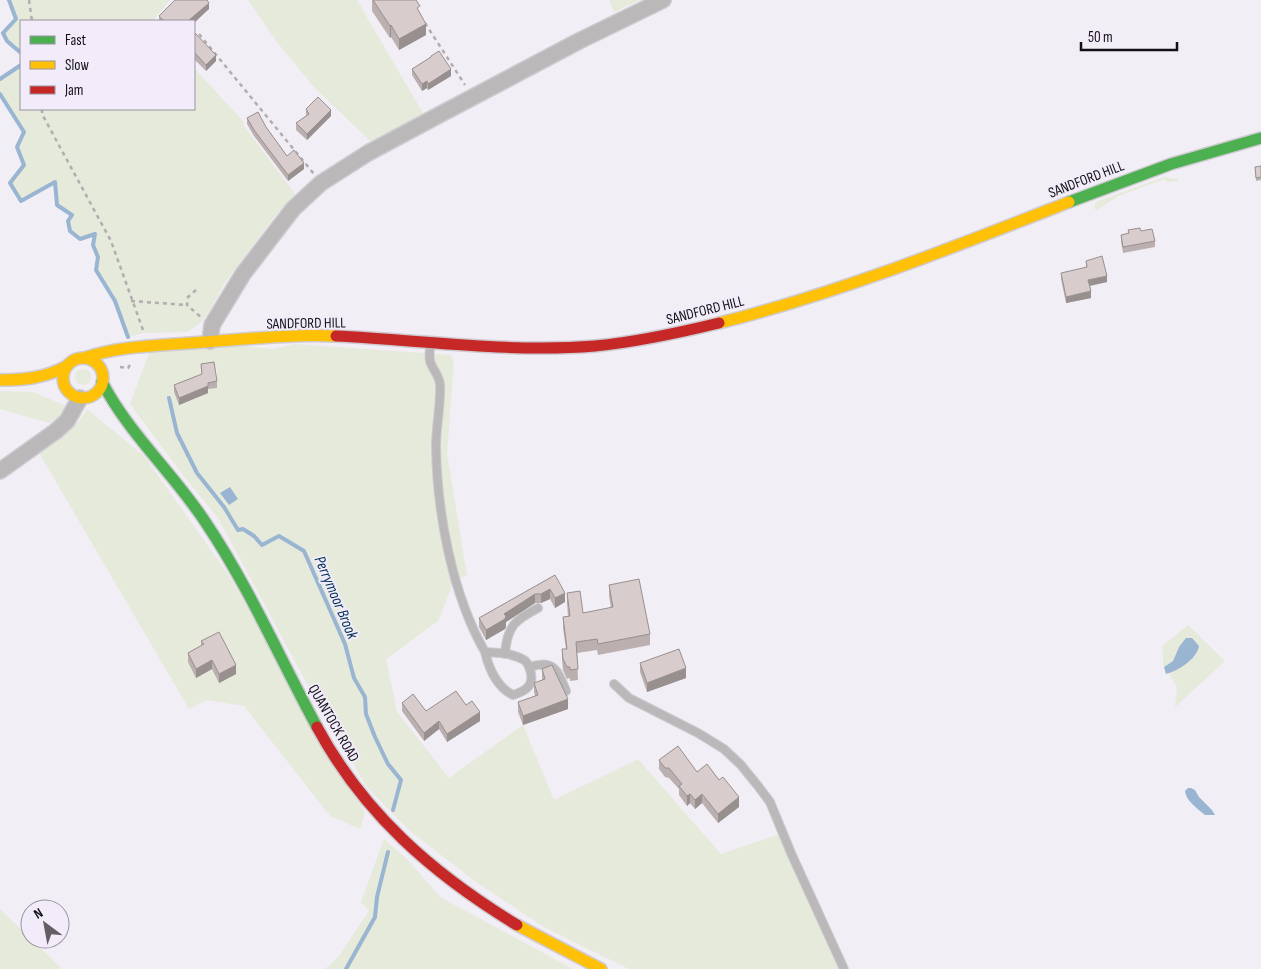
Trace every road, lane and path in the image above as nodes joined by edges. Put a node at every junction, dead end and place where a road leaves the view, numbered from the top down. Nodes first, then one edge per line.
1 (29, 0) edge
2 (663, 0) edge
3 (420, 16) edge
4 (32, 20) edge
5 (199, 34) edge
6 (473, 97) junction
7 (42, 110) edge
8 (1261, 138) edge
9 (321, 183) junction
10 (196, 290) dead end
11 (131, 301) junction
12 (187, 305) junction
13 (212, 325) junction
14 (210, 341) junction
15 (430, 343) junction
16 (147, 346) junction
17 (129, 348) junction
18 (84, 358) junction
19 (67, 366) junction
20 (103, 379) junction
21 (0, 380) edge
22 (21, 381) junction
23 (79, 396) junction
24 (122, 414) junction
25 (0, 471) edge
26 (538, 608) dead end
27 (485, 652) junction
28 (506, 654) junction
29 (530, 667) junction
30 (614, 684) dead end
31 (566, 691) edge
32 (601, 969) edge
33 (844, 969) edge

1 - 4 path
2 - 6 street
3 - 6 path
5 - 9 path
6 - 9 street
7 - 11 path
8 - 15 main road, SANDFORD HILL
9 - 13 street
10 - 12 path
11 - 12 path
11 - 16 path
12 - 13 path
13 - 14 street
14 - 15 main road, SANDFORD HILL
14 - 16 main road, SANDFORD HILL
15 - 27 lane
16 - 17 main road, SANDFORD HILL
17 - 18 main road, SANDFORD HILL
17 - 20 main road
18 - 19 main road
18 - 20 main road
19 - 22 main road
19 - 23 main road
20 - 23 main road
20 - 24 main road, QUANTOCK ROAD
21 - 22 main road
22 - 23 main road, QUANTOCK ROAD
23 - 24 main road, QUANTOCK ROAD
23 - 25 street
24 - 32 main road, QUANTOCK ROAD
26 - 28 lane
27 - 28 lane
27 - 29 lane
28 - 29 lane
29 - 31 lane
30 - 33 lane

